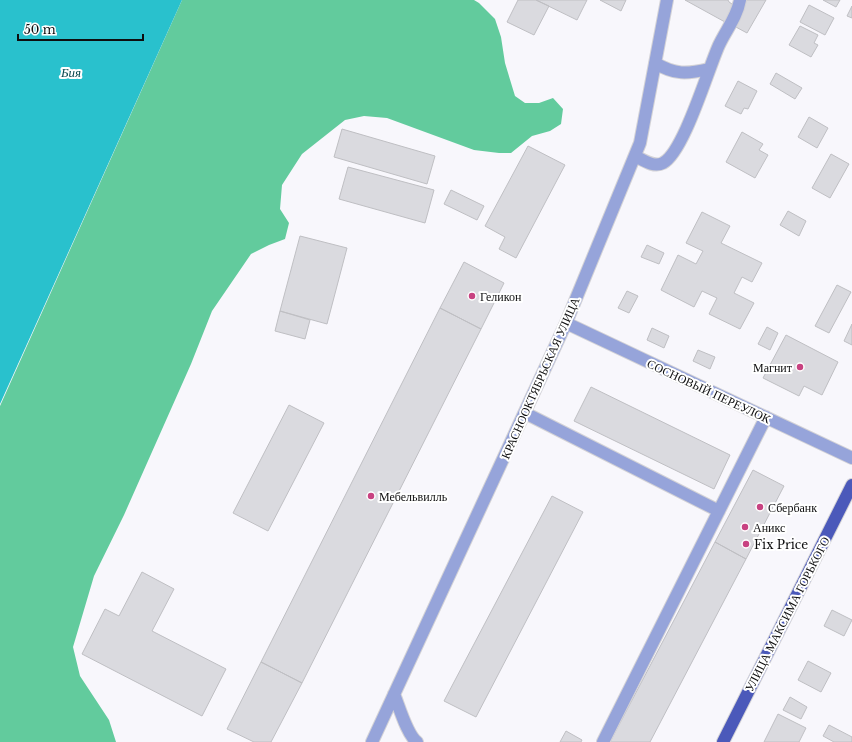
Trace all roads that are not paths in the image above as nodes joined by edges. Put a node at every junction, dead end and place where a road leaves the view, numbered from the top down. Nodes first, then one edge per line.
1 (667, 0) edge
2 (740, 0) edge
3 (655, 63) junction
4 (709, 69) junction
5 (635, 156) junction
6 (566, 323) junction
7 (525, 413) junction
8 (766, 417) junction
9 (852, 458) edge
10 (852, 485) edge
11 (719, 511) junction
12 (394, 694) junction
13 (372, 742) edge
14 (417, 742) edge
15 (603, 742) edge
16 (723, 742) edge

1 - 3 street, КРАСНООКТЯБРЬСКАЯ УЛИЦА
2 - 4 street
3 - 4 street
3 - 5 street, КРАСНООКТЯБРЬСКАЯ УЛИЦА
4 - 5 street
5 - 6 street, КРАСНООКТЯБРЬСКАЯ УЛИЦА
6 - 7 street, КРАСНООКТЯБРЬСКАЯ УЛИЦА
6 - 8 street, СОСНОВЫЙ ПЕРЕУЛОК
7 - 11 street
7 - 12 street, КРАСНООКТЯБРЬСКАЯ УЛИЦА
8 - 9 street, СОСНОВЫЙ ПЕРЕУЛОК
8 - 11 street
10 - 16 main road, УЛИЦА МАКСИМА ГОРЬКОГО
11 - 15 street
12 - 13 street, КРАСНООКТЯБРЬСКАЯ УЛИЦА
12 - 14 street

